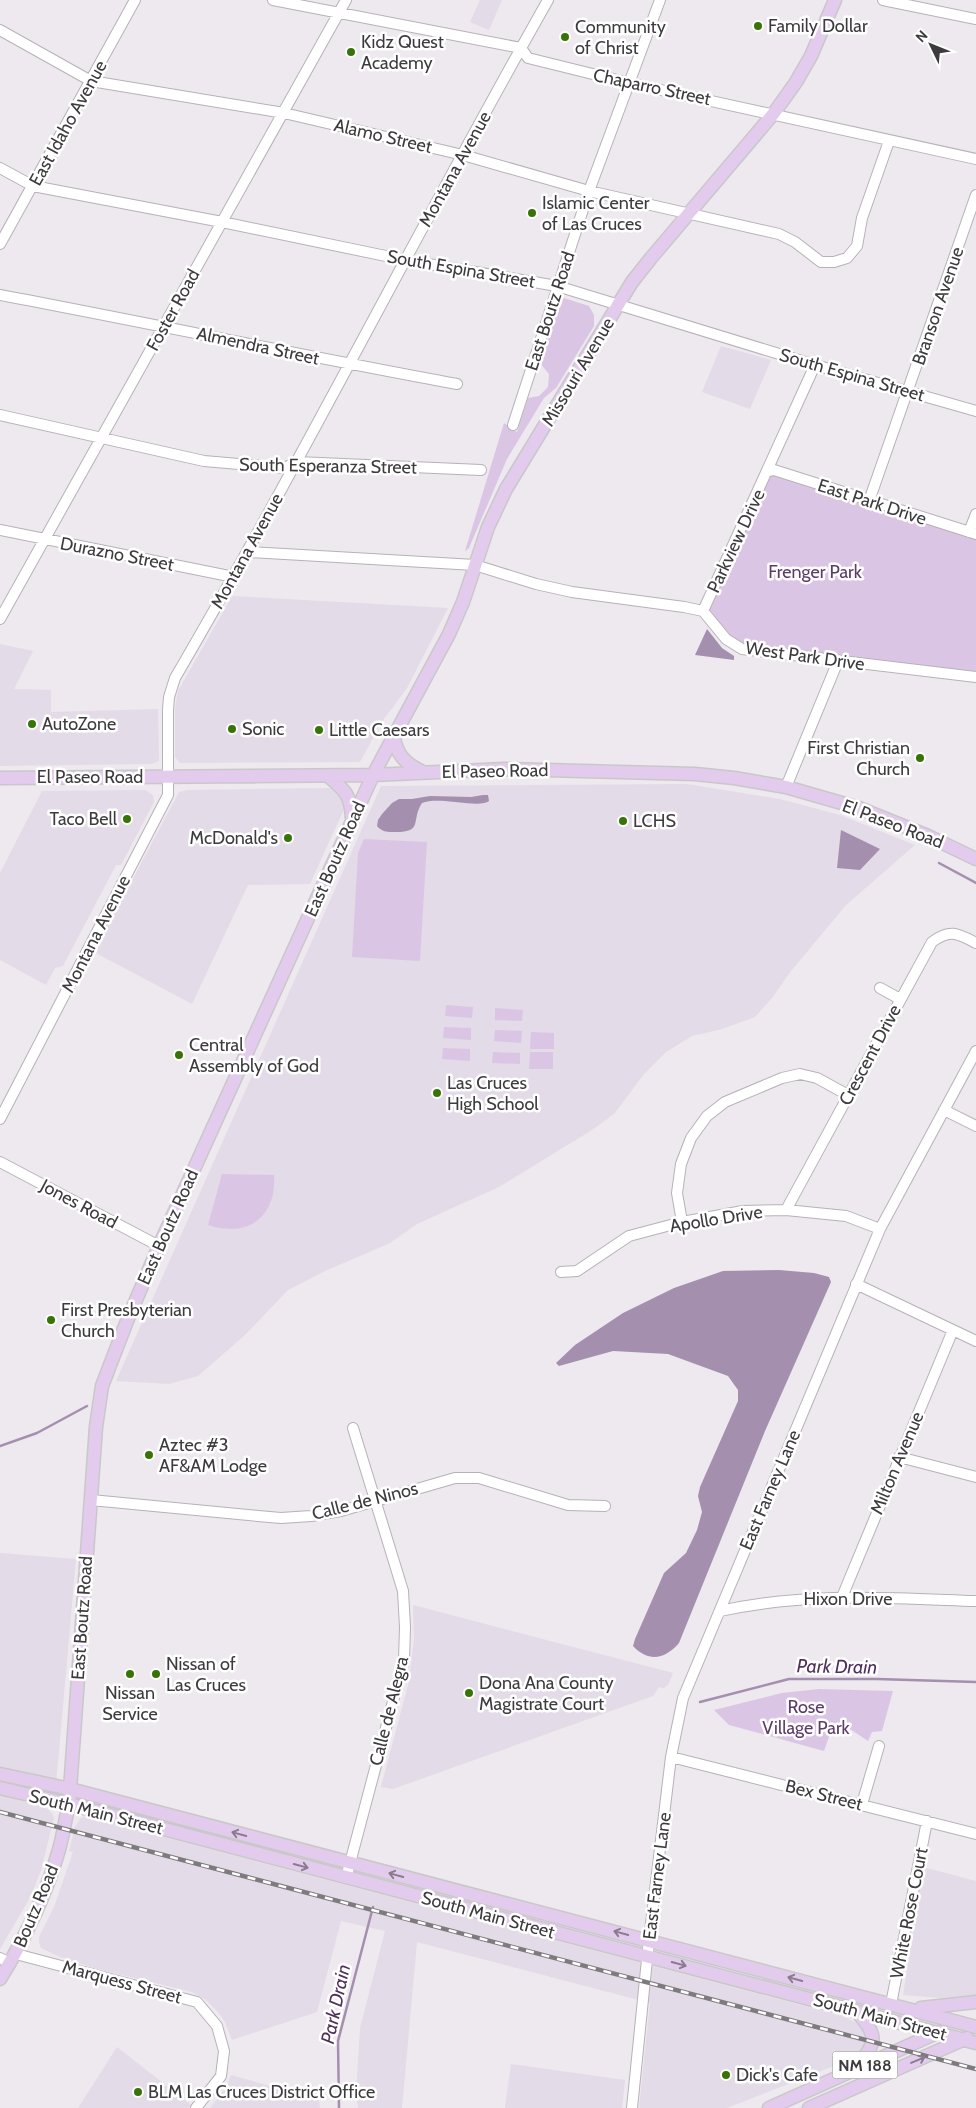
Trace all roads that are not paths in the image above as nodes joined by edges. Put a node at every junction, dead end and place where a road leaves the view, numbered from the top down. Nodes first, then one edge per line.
1 (135, 0) edge
2 (273, 0) edge
3 (346, 0) edge
4 (548, 0) edge
5 (660, 0) edge
6 (835, 0) edge
7 (883, 0) edge
8 (339, 14) junction
9 (976, 19) edge
10 (0, 30) edge
11 (521, 48) junction
12 (91, 81) junction
13 (629, 83) junction
14 (284, 113) junction
15 (774, 113) junction
16 (889, 141) junction
17 (463, 155) junction
18 (976, 159) edge
19 (0, 168) edge
20 (34, 186) junction
21 (589, 191) junction
22 (976, 195) edge
23 (688, 214) junction
24 (222, 222) junction
25 (0, 244) edge
26 (405, 260) junction
27 (557, 286) junction
28 (0, 295) edge
29 (618, 305) junction
30 (165, 326) junction
31 (349, 364) junction
32 (815, 365) junction
33 (457, 384) dead end
34 (908, 391) junction
35 (976, 411) edge
36 (0, 415) edge
37 (513, 425) dead end
38 (101, 437) junction
39 (297, 462) junction
40 (481, 470) dead end
41 (768, 471) junction
42 (869, 502) junction
43 (976, 514) edge
44 (0, 530) edge
45 (973, 533) edge
46 (43, 539) junction
47 (248, 552) junction
48 (475, 564) junction
49 (234, 577) junction
50 (703, 611) junction
51 (0, 619) edge
52 (838, 661) junction
53 (976, 677) edge
54 (394, 736) junction
55 (425, 773) junction
56 (373, 775) junction
57 (328, 776) junction
58 (0, 778) edge
59 (168, 778) junction
60 (786, 787) junction
61 (352, 821) junction
62 (976, 859) edge
63 (976, 943) edge
64 (880, 988) dead end
65 (900, 999) junction
66 (976, 1051) edge
67 (848, 1095) junction
68 (944, 1110) junction
69 (0, 1119) edge
70 (976, 1126) edge
71 (0, 1162) edge
72 (786, 1210) junction
73 (682, 1222) junction
74 (880, 1229) junction
75 (159, 1246) junction
76 (561, 1272) dead end
77 (856, 1284) junction
78 (953, 1330) junction
79 (976, 1341) edge
80 (353, 1428) dead end
81 (899, 1456) junction
82 (976, 1477) edge
83 (90, 1500) junction
84 (375, 1500) junction
85 (605, 1506) dead end
86 (842, 1597) junction
87 (976, 1602) edge
88 (720, 1611) junction
89 (879, 1746) dead end
90 (672, 1757) junction
91 (0, 1774) edge
92 (0, 1788) edge
93 (70, 1789) junction
94 (69, 1804) junction
95 (862, 1804) junction
96 (927, 1822) junction
97 (64, 1829) joint
98 (976, 1834) edge
99 (350, 1863) junction
100 (346, 1878) junction
101 (649, 1940) junction
102 (648, 1956) junction
103 (9, 1959) edge
104 (0, 1979) edge
105 (976, 2002) edge
106 (891, 2004) junction
107 (908, 2008) junction
108 (856, 2011) junction
109 (976, 2016) edge
110 (961, 2022) junction
111 (976, 2027) edge
112 (938, 2033) junction
113 (976, 2034) edge
114 (970, 2041) edge
115 (853, 2071) junction
116 (196, 2108) edge
117 (632, 2108) edge
118 (769, 2108) edge
119 (809, 2108) edge

1 - 12 street, East Idaho Avenue
2 - 8 street, Chaparro Street
3 - 8 street, Foster Road
4 - 11 street, Montana Avenue
5 - 13 street, East Boutz Road
6 - 15 main road, Missouri Avenue
7 - 9 street
8 - 11 street, Chaparro Street
8 - 14 street, Foster Road
10 - 12 street, Alamo Street
11 - 13 street, Chaparro Street
11 - 17 street, Montana Avenue
12 - 14 street, Alamo Street
12 - 20 street, East Idaho Avenue
13 - 15 street, Chaparro Street
13 - 21 street, East Boutz Road
14 - 17 street, Alamo Street
14 - 24 street, Foster Road
15 - 16 street, Chaparro Street
15 - 23 main road, Missouri Avenue
16 - 18 street, Chaparro Street
16 - 23 street, Alamo Street
17 - 21 street, Alamo Street
17 - 26 street, Montana Avenue
19 - 20 street, South Espina Street
20 - 24 street, South Espina Street
20 - 25 street, East Idaho Avenue
21 - 23 street, Alamo Street
21 - 27 street, East Boutz Road
22 - 34 street, Branson Avenue
23 - 29 main road, Missouri Avenue
24 - 26 street, South Espina Street
24 - 30 street, Foster Road
26 - 27 street, South Espina Street
26 - 31 street, Montana Avenue
27 - 29 street, South Espina Street
27 - 37 street, East Boutz Road
28 - 30 street, Almendra Street
29 - 32 street, South Espina Street
29 - 48 main road, Missouri Avenue
30 - 31 street, Almendra Street
30 - 38 street, Foster Road
31 - 33 street, Almendra Street
31 - 39 street, Montana Avenue
32 - 34 street, South Espina Street
32 - 41 street, Parkview Drive
34 - 35 street, South Espina Street
34 - 42 street, Branson Avenue
36 - 38 street, South Esperanza Street
38 - 39 street, South Esperanza Street
38 - 46 street, Foster Road
39 - 40 street, South Esperanza Street
39 - 47 street, Montana Avenue
41 - 42 street, East Park Drive
41 - 50 street, Parkview Drive
42 - 45 street, East Park Drive
43 - 45 street
44 - 46 street, Durazno Street
46 - 49 street, Durazno Street
46 - 51 street, Foster Road
47 - 48 street
47 - 49 street, Montana Avenue
48 - 50 street
48 - 54 main road, Missouri Avenue
49 - 59 street, Montana Avenue
50 - 52 street, West Park Drive
52 - 53 street, West Park Drive
52 - 60 street
54 - 55 main road
54 - 56 main road, Missouri Avenue
55 - 56 main road, El Paseo Road
55 - 60 main road, El Paseo Road
56 - 57 main road, El Paseo Road
56 - 61 main road, East Boutz Road
57 - 59 main road, El Paseo Road
57 - 61 main road
58 - 59 main road, El Paseo Road
59 - 69 street, Montana Avenue
60 - 62 main road, El Paseo Road
61 - 75 main road, East Boutz Road
63 - 65 street, Crescent Drive
64 - 65 street
65 - 67 street, Crescent Drive
66 - 68 street, East Farney Lane
67 - 72 street, Crescent Drive
67 - 73 street
68 - 70 street
68 - 74 street, East Farney Lane
71 - 75 street, Jones Road
72 - 73 street, Apollo Drive
72 - 74 street, Apollo Drive
73 - 76 street, Apollo Drive
74 - 77 street, East Farney Lane
75 - 83 main road, East Boutz Road
77 - 78 street
77 - 88 street, East Farney Lane
78 - 79 street
78 - 81 street, Milton Avenue
80 - 84 street, Calle de Alegra
81 - 82 street
81 - 86 street, Milton Avenue
83 - 84 street, Calle de Ninos
83 - 93 main road, East Boutz Road
84 - 85 street, Calle de Ninos
84 - 99 street, Calle de Alegra
86 - 87 street, Hixon Drive
86 - 88 street, Hixon Drive
88 - 90 street, East Farney Lane
89 - 95 street
90 - 95 street, Bex Street
90 - 101 street, East Farney Lane
91 - 93 main road, South Main Street
92 - 94 main road, South Main Street
93 - 94 main road, East Boutz Road
99 -> 93 main road, South Main Street
94 - 97 main road, East Boutz Road
94 -> 100 main road, South Main Street
95 - 96 street, Bex Street
96 - 98 street, Bex Street
96 - 106 street, White Rose Court
97 - 103 main road, Boutz Road
99 - 100 street, Calle de Alegra
101 -> 99 main road, South Main Street
100 - 102 main road, South Main Street
101 - 102 street, East Farney Lane
106 -> 101 main road, South Main Street
102 -> 108 main road, South Main Street
102 - 117 street, East Farney Lane
103 - 104 main road, Boutz Road
103 - 116 street, Marquess Street
105 - 107 main road
106 - 107 main road, South Main Street
107 - 110 main road, South Main Street
108 - 112 main road, South Main Street
108 - 115 main road
109 - 110 main road, NM 188
110 - 111 main road, South Main Street
110 - 112 main road, NM 188
112 - 114 main road, South Main Street
112 - 115 main road, NM 188
113 - 114 main road, NM 188
119 -> 114 main road, NM 188
115 - 118 main road, NM 188

